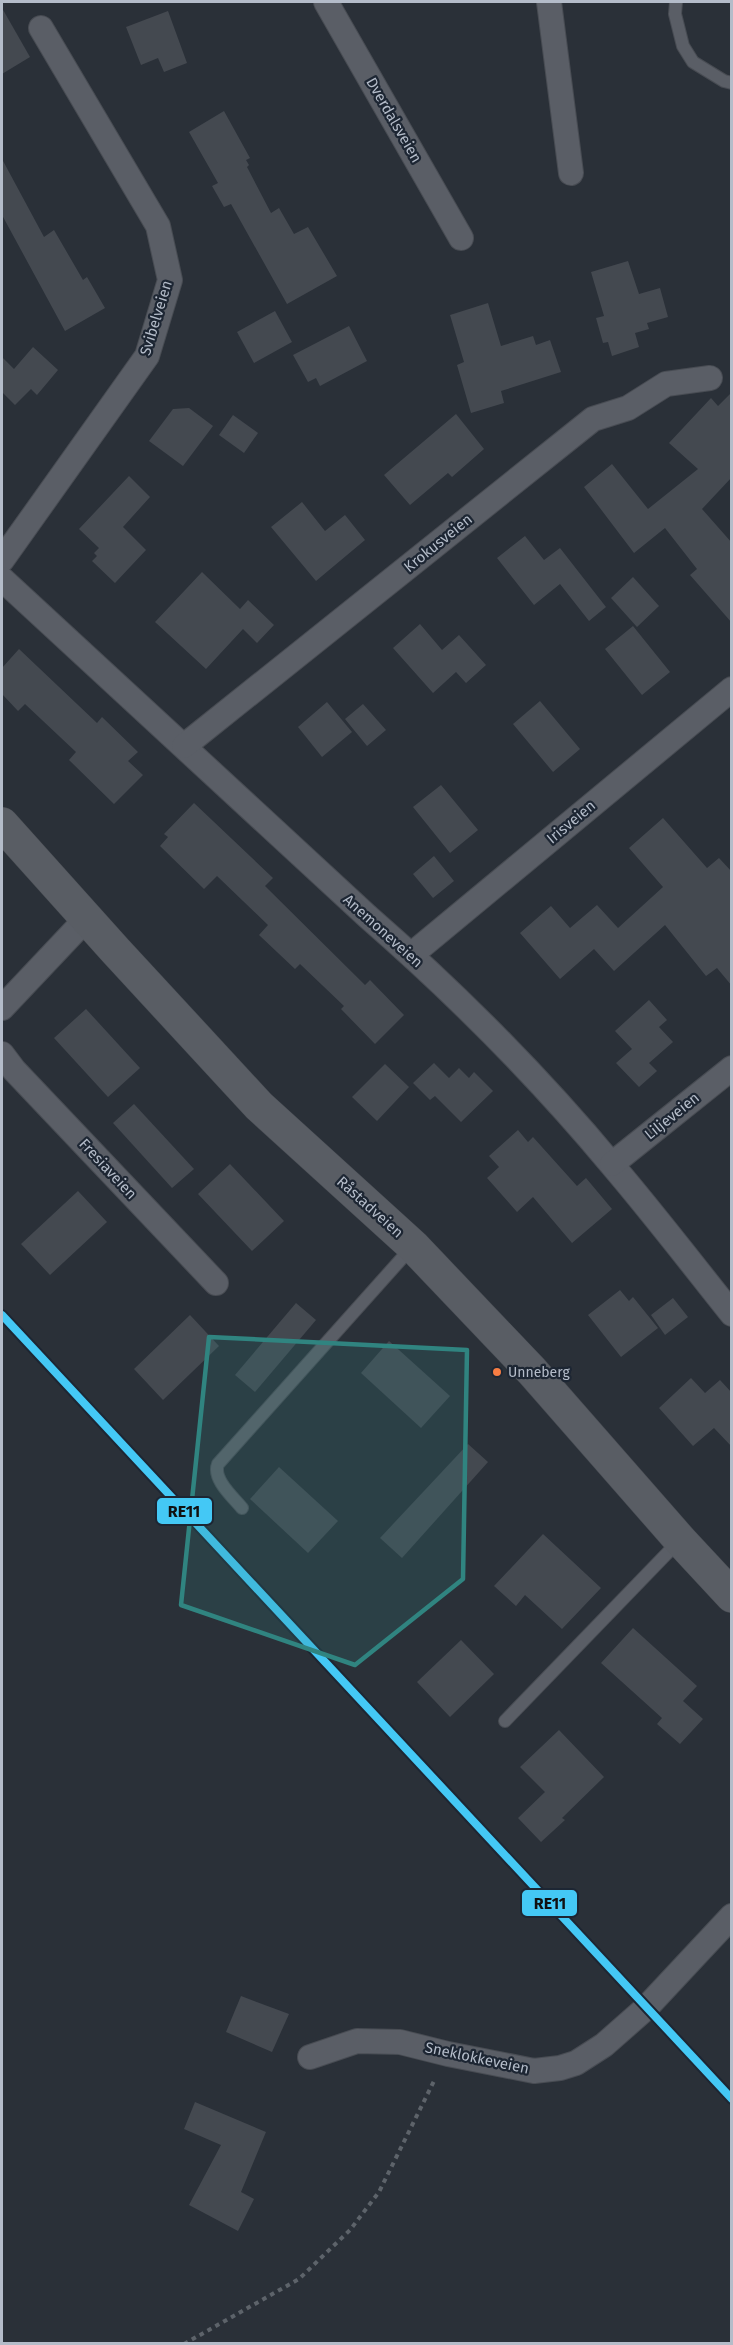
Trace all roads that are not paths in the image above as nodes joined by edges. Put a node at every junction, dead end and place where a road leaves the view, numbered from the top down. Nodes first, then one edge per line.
1 (326, 2) edge
2 (549, 2) edge
3 (676, 2) edge
4 (41, 28) dead end
5 (732, 83) edge
6 (571, 173) dead end
7 (461, 238) dead end
8 (710, 378) dead end
9 (2, 560) edge
10 (2, 579) edge
11 (732, 689) edge
12 (184, 746) junction
13 (2, 824) edge
14 (87, 918) junction
15 (411, 955) junction
16 (2, 1008) edge
17 (2, 1054) edge
18 (732, 1068) edge
19 (612, 1164) junction
20 (413, 1246) junction
21 (216, 1284) dead end
22 (732, 1314) edge
23 (242, 1508) dead end
24 (680, 1540) junction
25 (732, 1596) edge
26 (505, 1721) dead end
27 (732, 1916) edge
28 (310, 2057) dead end

1 - 7 street, Dverdalsveien
2 - 6 street
3 - 5 lane
4 - 9 street, Svibelveien
8 - 12 street, Krokusveien
10 - 12 street, Anemoneveien
11 - 15 street, Irisveien
12 - 15 street, Anemoneveien
13 - 14 main road, Råstadveien
14 - 16 street
14 - 20 main road, Råstadveien
15 - 19 street, Anemoneveien
17 - 21 street, Fresiaveien
18 - 19 street, Liljeveien
19 - 22 street, Anemoneveien
20 - 23 lane
20 - 24 main road, Råstadveien
24 - 25 main road, Råstadveien
24 - 26 lane
27 - 28 street, Sneklokkeveien

